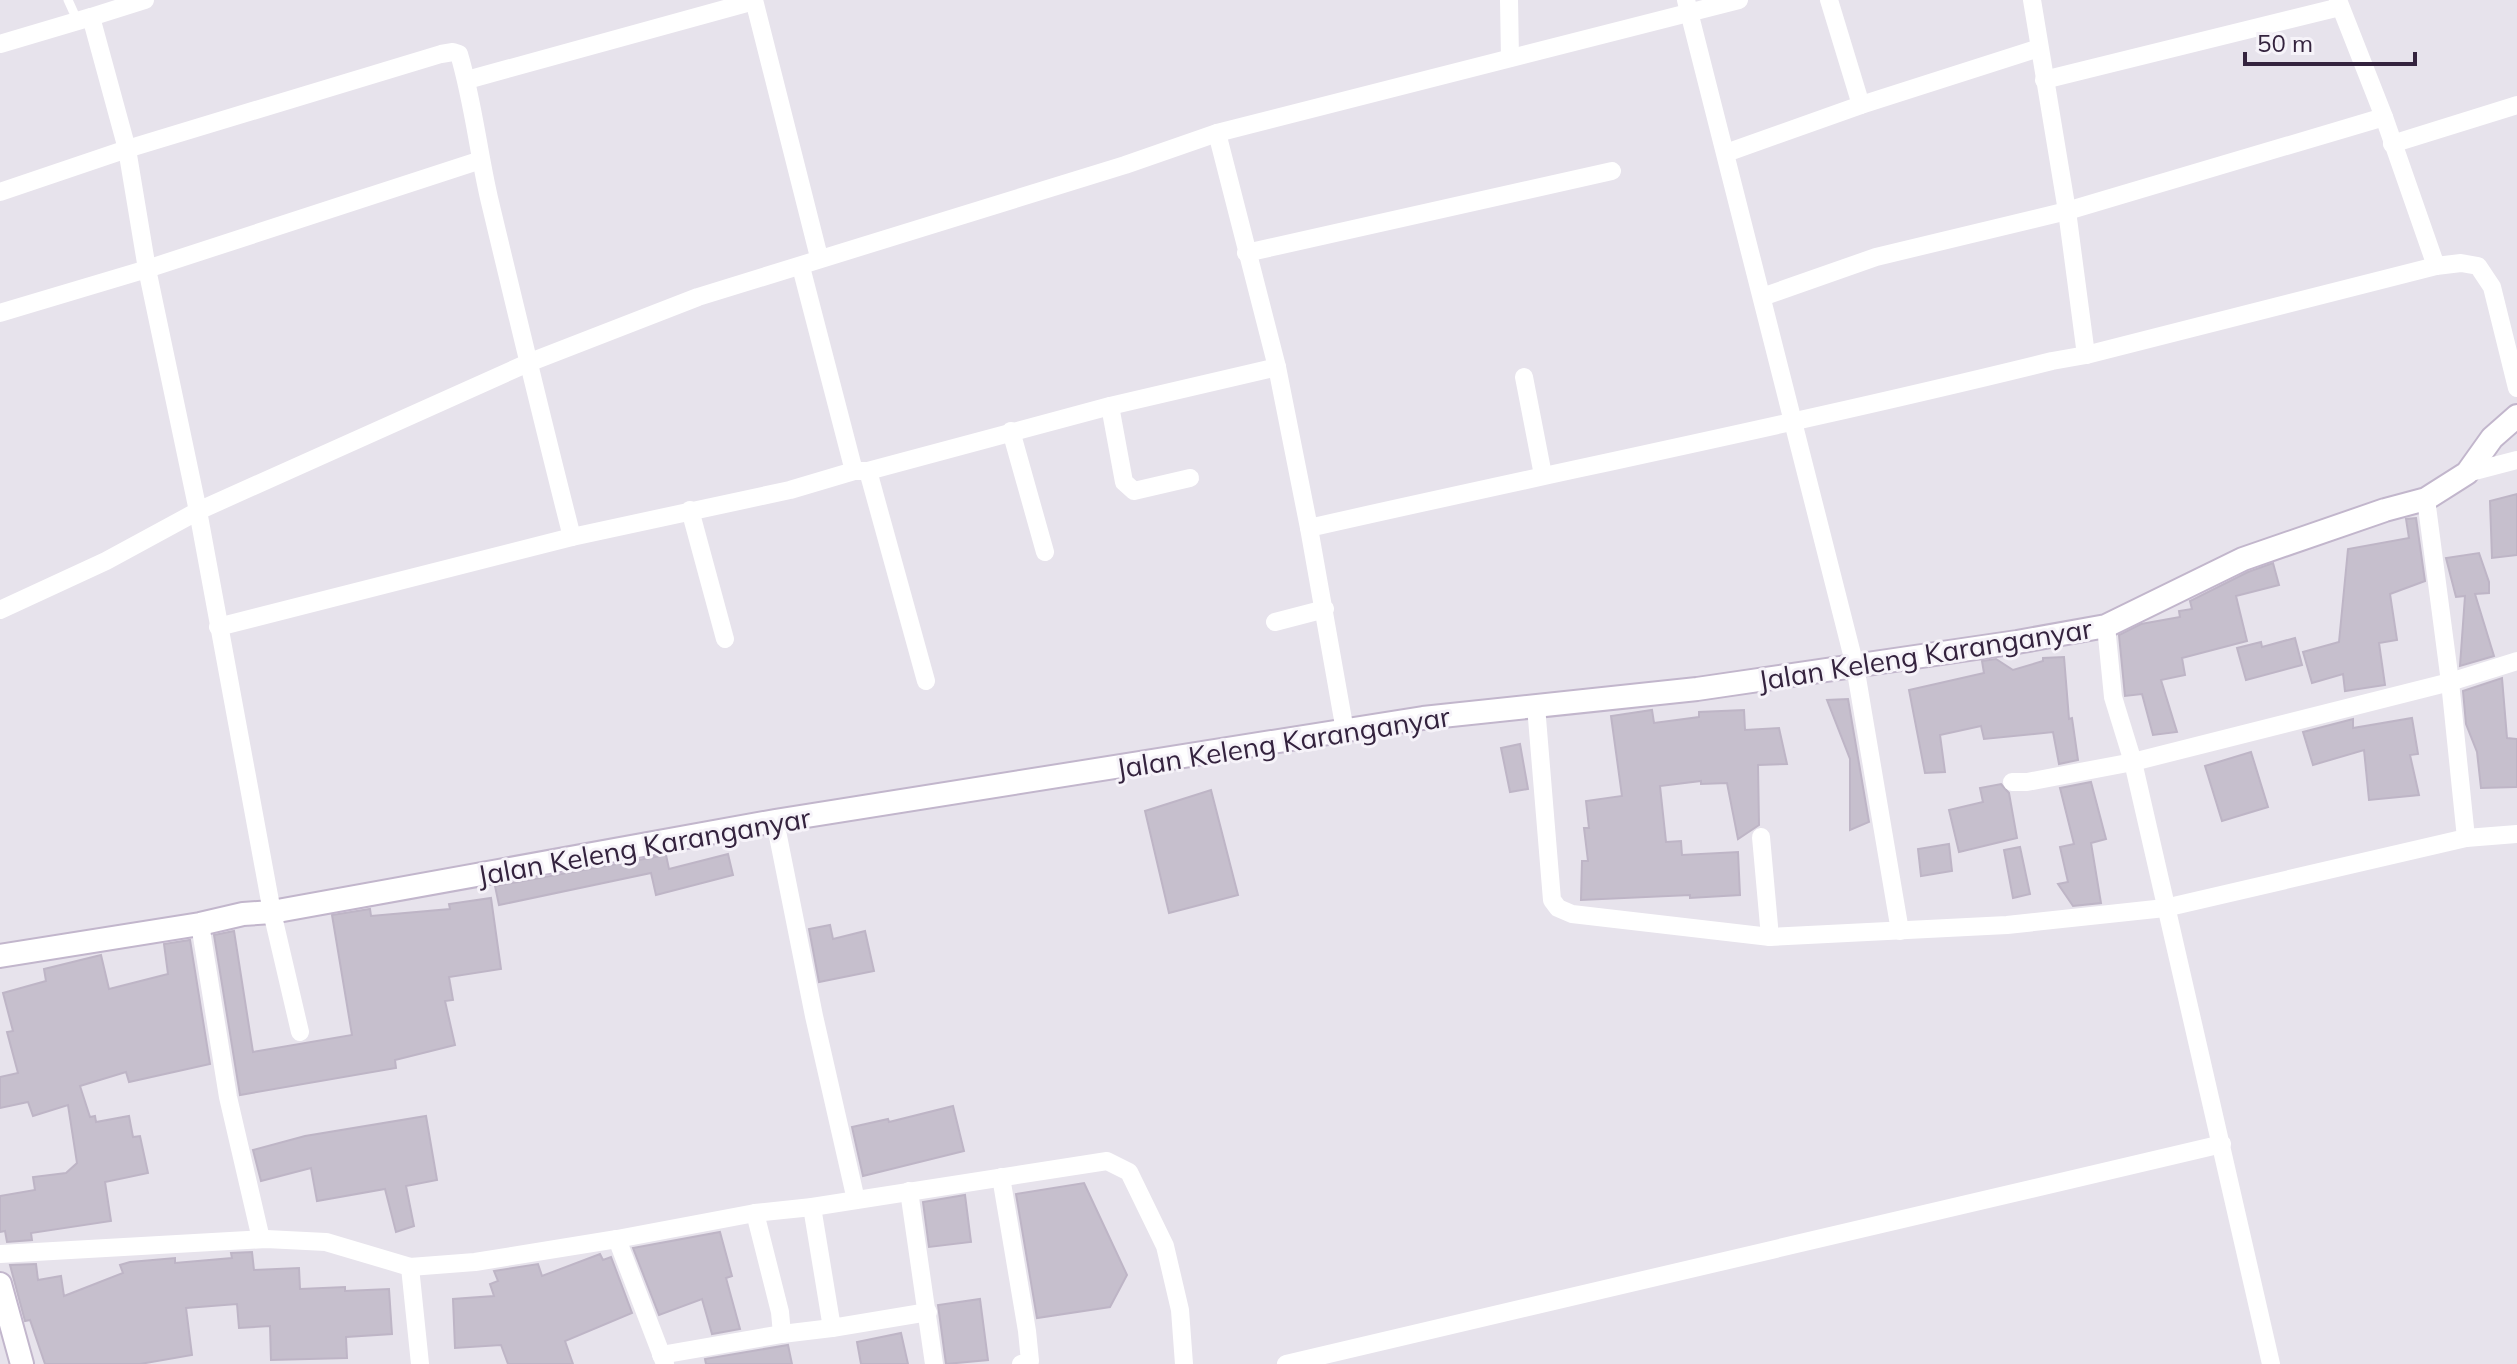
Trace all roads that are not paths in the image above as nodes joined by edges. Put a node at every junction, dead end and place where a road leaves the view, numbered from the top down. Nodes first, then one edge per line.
1 (68, 0) edge
2 (145, 0) edge
3 (1509, 0) edge
4 (1739, 0) edge
5 (1829, 0) edge
6 (2032, 0) edge
7 (754, 1) edge
8 (2339, 3) edge
9 (1688, 7) edge
10 (84, 20) junction
11 (0, 44) edge
12 (2039, 48) junction
13 (1510, 58) junction
14 (467, 80) junction
15 (2044, 80) junction
16 (1861, 105) junction
17 (2517, 105) edge
18 (2384, 117) junction
19 (1217, 133) junction
20 (2392, 144) junction
21 (127, 149) junction
22 (1726, 153) junction
23 (481, 160) junction
24 (1612, 171) dead end
25 (0, 192) edge
26 (2067, 211) junction
27 (1246, 253) junction
28 (819, 257) junction
29 (2436, 266) junction
30 (801, 267) junction
31 (147, 269) junction
32 (1762, 297) junction
33 (0, 313) edge
34 (2086, 355) junction
35 (528, 363) junction
36 (1277, 367) junction
37 (1524, 377) dead end
38 (2517, 388) edge
39 (1110, 406) junction
40 (2517, 416) edge
41 (1795, 423) junction
42 (1011, 431) junction
43 (2517, 460) edge
44 (861, 471) junction
45 (2467, 473) junction
46 (1543, 475) junction
47 (1190, 478) dead end
48 (2426, 499) junction
49 (690, 510) junction
50 (198, 511) junction
51 (1309, 528) junction
52 (572, 537) junction
53 (1045, 552) dead end
54 (1325, 609) junction
55 (0, 610) edge
56 (1275, 622) dead end
57 (2106, 626) junction
58 (218, 627) junction
59 (725, 639) dead end
60 (2517, 661) edge
61 (1855, 666) junction
62 (926, 681) dead end
63 (2450, 682) junction
64 (1536, 706) junction
65 (1345, 731) junction
66 (2133, 762) junction
67 (2012, 782) dead end
68 (775, 821) junction
69 (2517, 834) edge
70 (1761, 837) dead end
71 (2466, 838) junction
72 (2165, 908) junction
73 (272, 912) junction
74 (200, 924) junction
75 (1900, 931) junction
76 (1770, 937) junction
77 (0, 956) edge
78 (300, 1032) dead end
79 (2222, 1144) junction
80 (1001, 1177) junction
81 (909, 1191) junction
82 (856, 1200) junction
83 (812, 1207) junction
84 (755, 1213) junction
85 (261, 1239) junction
86 (617, 1239) junction
87 (0, 1254) edge
88 (410, 1267) junction
89 (0, 1284) edge
90 (928, 1312) junction
91 (832, 1328) junction
92 (782, 1334) junction
93 (664, 1359) edge
94 (1027, 1363) edge
95 (22, 1364) edge
96 (420, 1364) edge
97 (934, 1364) edge
98 (1184, 1364) edge
99 (1286, 1364) edge
100 (2271, 1364) edge

1 - 10 lane
2 - 10 street
3 - 13 street
4 - 9 street
5 - 16 street
6 - 12 street
7 - 14 street
7 - 28 street
8 - 15 street
8 - 18 street
9 - 13 street
9 - 22 street
10 - 11 street
10 - 21 street
12 - 15 street
12 - 16 street
13 - 19 street
14 - 21 street
14 - 23 street
15 - 26 street
16 - 22 street
17 - 20 street
18 - 20 street
18 - 26 street
19 - 27 street
19 - 28 street
20 - 29 street
21 - 25 street
21 - 31 street
22 - 32 street
23 - 31 street
23 - 35 street
24 - 27 street
26 - 32 street
26 - 34 street
27 - 36 street
28 - 30 street
29 - 34 street
29 - 38 street
30 - 35 street
30 - 44 street
31 - 33 street
31 - 50 street
32 - 41 street
34 - 41 street
35 - 50 street
35 - 52 street
36 - 39 street
36 - 51 street
37 - 46 street
39 - 42 street
39 - 47 street
40 - 45 main road, Jalan Keleng Karanganyar
41 - 46 street
41 - 61 street
42 - 44 street
42 - 53 street
43 - 45 street
44 - 49 street
44 - 62 street
45 - 48 main road, Jalan Keleng Karanganyar
46 - 51 street
48 - 57 main road, Jalan Keleng Karanganyar
48 - 63 street
49 - 52 street
49 - 59 street
50 - 55 street
50 - 58 street
51 - 54 street
52 - 58 street
54 - 56 street
54 - 65 street
57 - 61 main road, Jalan Keleng Karanganyar
57 - 66 street
58 - 73 street
60 - 63 street
61 - 64 main road, Jalan Keleng Karanganyar
61 - 75 street
63 - 66 street
63 - 71 street
64 - 65 main road, Jalan Keleng Karanganyar
64 - 76 street
65 - 68 main road, Jalan Keleng Karanganyar
66 - 67 street
66 - 72 street
68 - 73 main road, Jalan Keleng Karanganyar
68 - 82 street
69 - 71 street
70 - 76 street
71 - 72 street
72 - 75 street
72 - 79 street
73 - 74 main road, Jalan Keleng Karanganyar
73 - 78 street
74 - 77 main road, Jalan Keleng Karanganyar
74 - 85 street
75 - 76 street
79 - 99 street
79 - 100 street
80 - 81 street
80 - 94 street
80 - 98 street
81 - 82 street
81 - 90 street
82 - 83 street
83 - 84 street
83 - 91 street
84 - 86 street
84 - 92 street
85 - 87 street
85 - 88 street
86 - 88 street
86 - 93 street
88 - 96 street
89 - 95 main road
90 - 91 street
90 - 97 street
91 - 92 street
92 - 93 street

